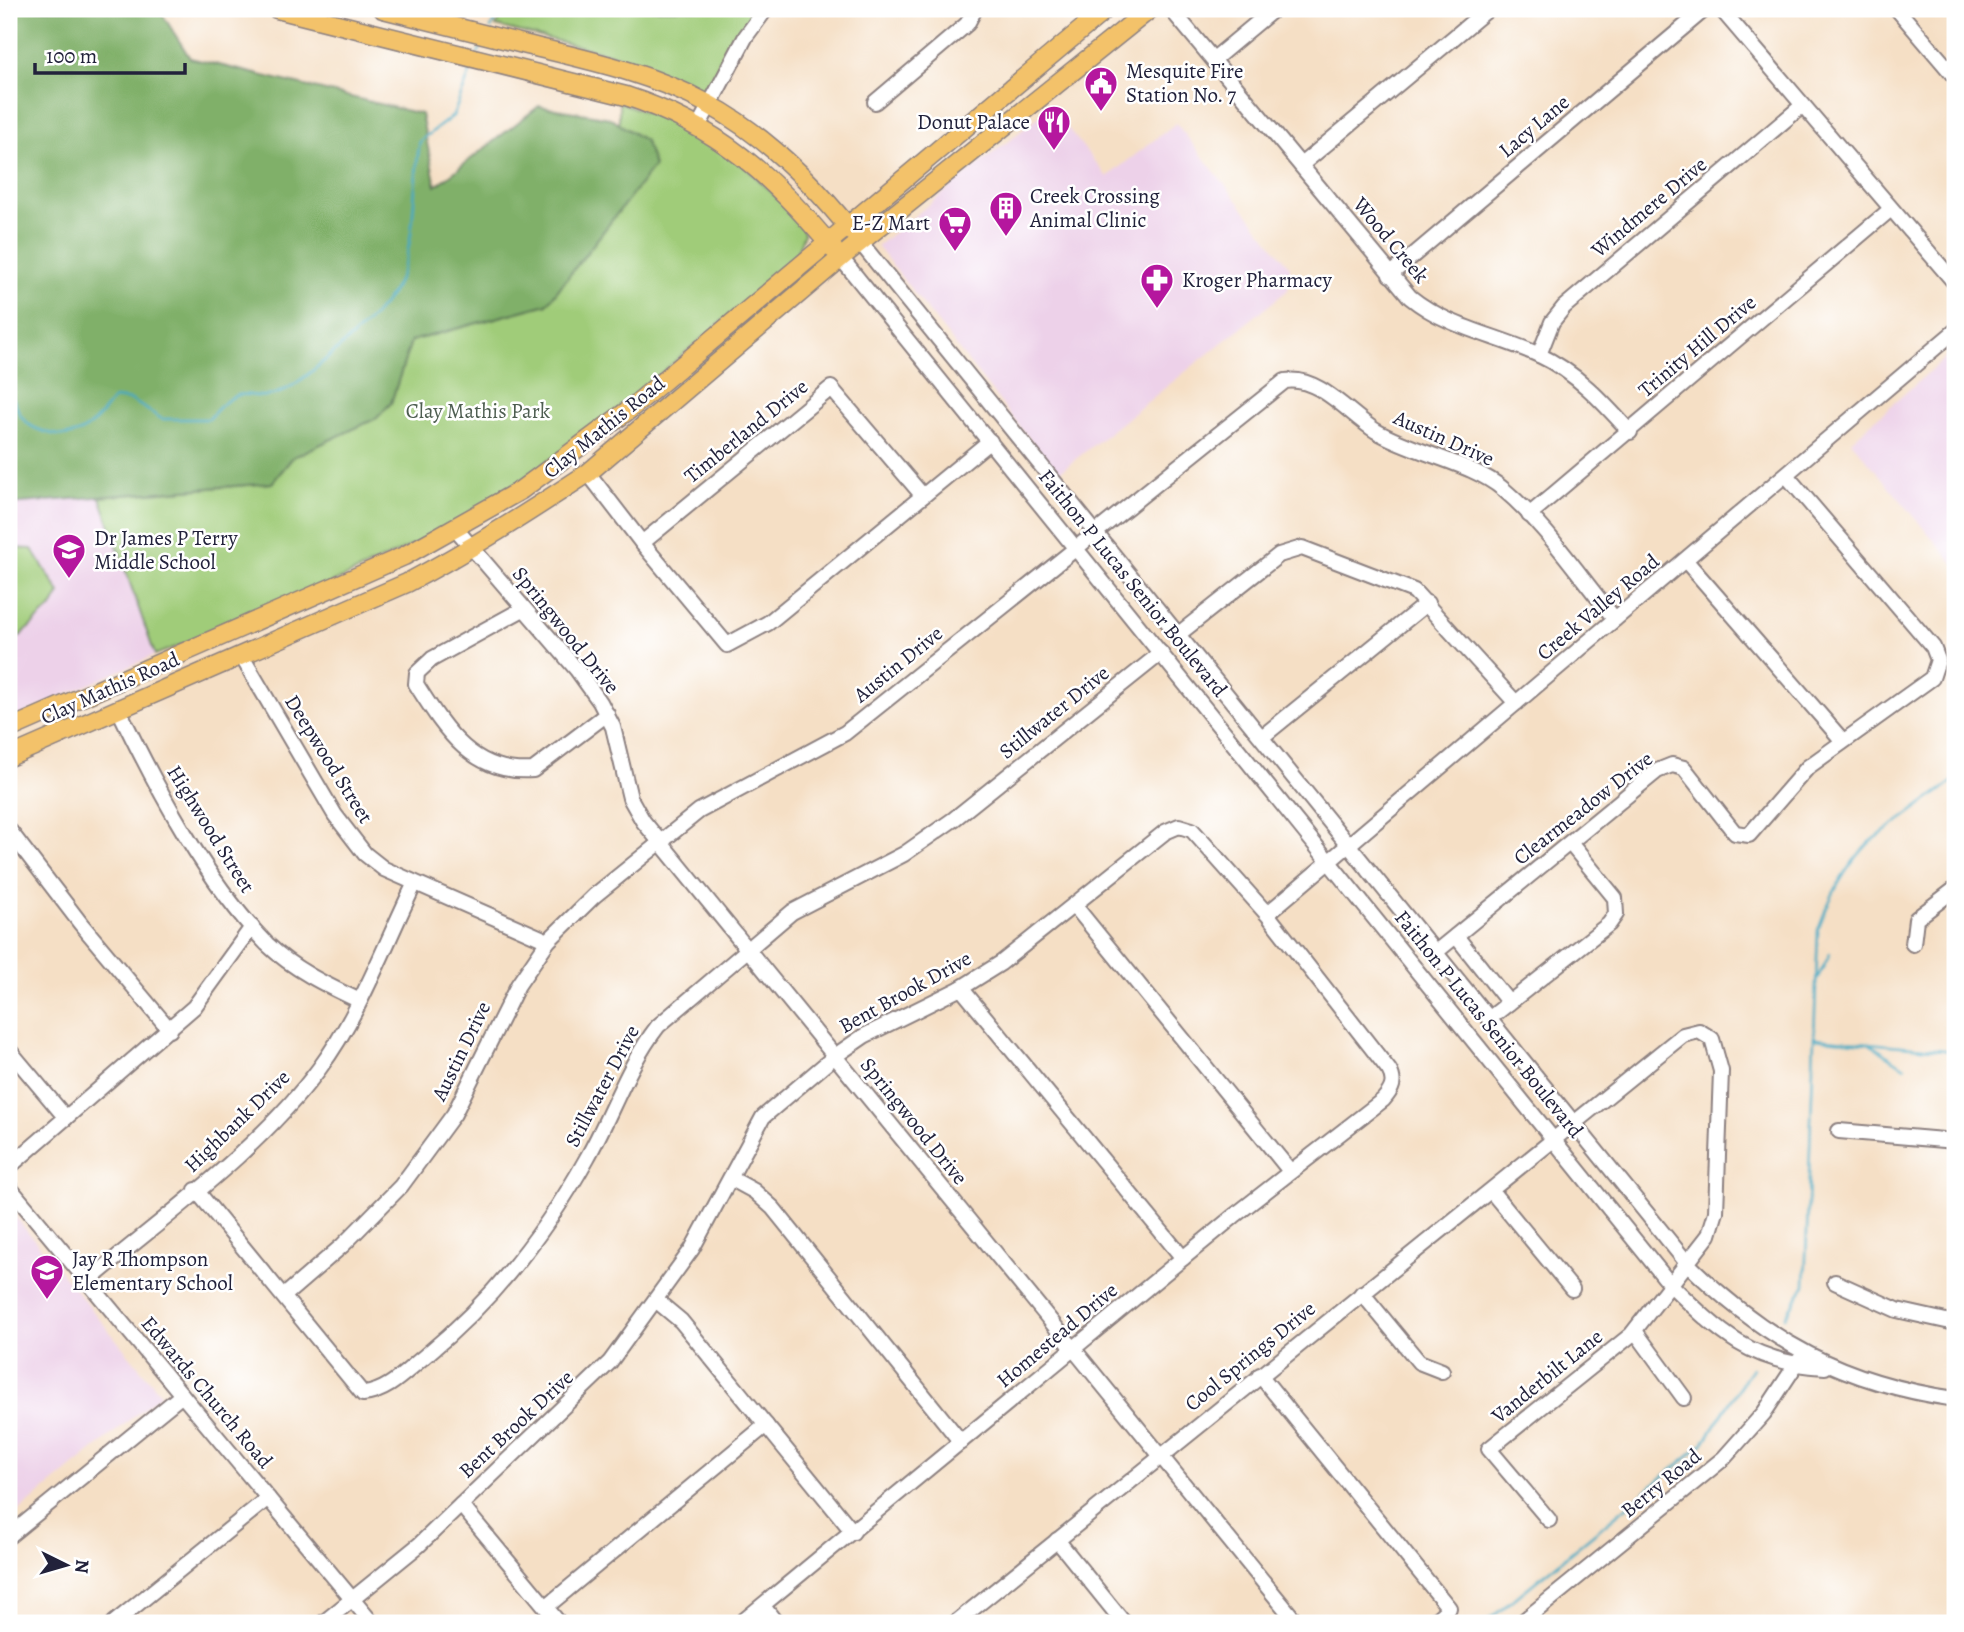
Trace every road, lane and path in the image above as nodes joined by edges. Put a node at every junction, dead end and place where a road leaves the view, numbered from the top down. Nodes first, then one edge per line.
1 (277, 9) edge
2 (383, 9) edge
3 (766, 9) edge
4 (975, 9) edge
5 (1106, 9) edge
6 (1150, 9) edge
7 (1171, 9) edge
8 (1275, 9) edge
9 (1488, 9) edge
10 (1705, 9) edge
11 (1721, 9) edge
12 (1897, 9) edge
13 (1214, 59) junction
14 (1042, 63) junction
15 (1955, 77) edge
16 (1059, 82) junction
17 (874, 102) dead end
18 (709, 104) junction
19 (1803, 105) junction
20 (699, 125) junction
21 (961, 130) junction
22 (977, 149) junction
23 (1301, 165) junction
24 (1891, 209) junction
25 (847, 226) junction
26 (828, 242) junction
27 (860, 242) junction
28 (841, 258) junction
29 (1390, 275) junction
30 (1955, 283) edge
31 (1955, 331) edge
32 (1539, 355) junction
33 (984, 397) junction
34 (966, 412) junction
35 (1630, 432) junction
36 (990, 441) junction
37 (588, 472) junction
38 (1786, 475) junction
39 (923, 496) junction
40 (1530, 515) junction
41 (456, 529) junction
42 (1095, 533) junction
43 (642, 543) junction
44 (470, 548) junction
45 (1077, 548) junction
46 (1686, 561) junction
47 (1427, 603) junction
48 (523, 609) junction
49 (1615, 619) junction
50 (1180, 633) junction
51 (1161, 653) junction
52 (242, 655) junction
53 (1516, 703) junction
54 (119, 710) junction
55 (607, 714) junction
56 (9, 729) edge
57 (1262, 737) junction
58 (1842, 740) junction
59 (9, 757) edge
60 (9, 830) edge
61 (661, 842) junction
62 (1570, 843) junction
63 (1348, 846) junction
64 (1328, 864) junction
65 (415, 883) junction
66 (1955, 889) edge
67 (1074, 905) junction
68 (1267, 914) junction
69 (252, 927) junction
70 (1456, 936) junction
71 (548, 941) junction
72 (1913, 944) dead end
73 (747, 948) junction
74 (1436, 952) junction
75 (961, 988) junction
76 (358, 1000) junction
77 (1509, 1003) junction
78 (1490, 1018) junction
79 (170, 1030) junction
80 (9, 1050) edge
81 (835, 1056) junction
82 (1393, 1076) joint
83 (66, 1118) junction
84 (1574, 1123) junction
85 (1839, 1131) dead end
86 (1554, 1141) junction
87 (1955, 1141) edge
88 (9, 1167) edge
89 (1290, 1171) junction
90 (732, 1179) junction
91 (9, 1187) edge
92 (196, 1190) junction
93 (1492, 1192) junction
94 (1183, 1258) junction
95 (1687, 1263) junction
96 (87, 1282) junction
97 (1835, 1282) dead end
98 (1670, 1284) junction
99 (1572, 1289) dead end
100 (1362, 1293) junction
101 (284, 1296) junction
102 (657, 1301) junction
103 (1955, 1324) edge
104 (1635, 1331) junction
105 (1073, 1349) junction
106 (1800, 1359) junction
107 (1442, 1371) dead end
108 (1260, 1375) junction
109 (182, 1395) junction
110 (1684, 1398) dead end
111 (1955, 1399) edge
112 (766, 1425) junction
113 (961, 1442) junction
114 (1160, 1457) junction
115 (268, 1497) junction
116 (460, 1505) junction
117 (1549, 1520) dead end
118 (853, 1532) junction
119 (9, 1536) edge
120 (1057, 1540) junction
121 (352, 1600) junction
122 (763, 1606) junction
123 (546, 1607) junction
124 (114, 1623) edge
125 (323, 1623) edge
126 (372, 1623) edge
127 (559, 1623) edge
128 (741, 1623) edge
129 (776, 1623) edge
130 (955, 1623) edge
131 (1124, 1623) edge
132 (1297, 1623) edge
133 (1432, 1623) edge
134 (1521, 1623) edge

1 - 20 main road, Faithon P Lucas Senior Boulevard
2 - 18 main road, Faithon P Lucas Senior Boulevard
3 - 18 street
4 - 17 street
5 - 14 main road, Clay Mathis Road
6 - 16 main road, Clay Mathis Road
7 - 13 street, Wood Creek
8 - 13 street
9 - 23 street
10 - 29 street, Lacy Lane
11 - 19 street
12 - 15 street
13 - 23 street, Wood Creek
14 - 16 main road
14 - 21 main road, Clay Mathis Road
16 - 22 main road, Clay Mathis Road
18 - 20 street
18 - 25 main road, Faithon P Lucas Senior Boulevard
19 - 24 street
19 - 32 street, Windmere Drive
20 - 26 main road, Faithon P Lucas Senior Boulevard
21 - 22 main road
21 - 25 main road, Clay Mathis Road
22 - 27 main road, Clay Mathis Road
23 - 29 street, Wood Creek
24 - 30 street
24 - 35 street, Trinity Hill Drive
25 - 26 main road, Clay Mathis Road
25 - 27 main road, Faithon P Lucas Senior Boulevard
26 - 28 main road, Faithon P Lucas Senior Boulevard
26 - 41 main road, Clay Mathis Road
27 - 28 main road, Clay Mathis Road
27 - 33 street, Faithon P Lucas Senior Boulevard
28 - 34 street, Faithon P Lucas Senior Boulevard
28 - 37 main road, Clay Mathis Road
29 - 32 street, Wood Creek
31 - 38 street, Creek Valley Road
32 - 35 street, Wood Creek
33 - 34 street
33 - 42 street, Faithon P Lucas Senior Boulevard
34 - 36 street, Faithon P Lucas Senior Boulevard
35 - 40 street, Trinity Hill Drive
36 - 39 street
36 - 45 street, Faithon P Lucas Senior Boulevard
37 - 43 street
37 - 44 main road, Clay Mathis Road
38 - 46 street, Creek Valley Road
38 - 58 street, Clearmeadow Drive
39 - 43 street
39 - 43 street, Timberland Drive
40 - 42 street, Austin Drive
40 - 49 street, Austin Drive
41 - 44 street, Springwood Drive
41 - 56 main road, Clay Mathis Road
42 - 45 street, Austin Drive
42 - 50 street, Faithon P Lucas Senior Boulevard
44 - 48 street, Springwood Drive
44 - 52 main road, Clay Mathis Road
45 - 51 street, Faithon P Lucas Senior Boulevard
45 - 61 street, Austin Drive
46 - 49 street, Creek Valley Road
46 - 58 street
47 - 50 street
47 - 53 street
47 - 57 street
48 - 55 street, Springwood Drive
48 - 55 street
49 - 53 street, Creek Valley Road
50 - 57 street, Faithon P Lucas Senior Boulevard
51 - 64 street, Faithon P Lucas Senior Boulevard
51 - 73 street, Stillwater Drive
52 - 54 main road, Clay Mathis Road
52 - 65 street, Deepwood Street
53 - 63 street, Creek Valley Road
54 - 59 main road, Clay Mathis Road
54 - 69 street, Highwood Street
55 - 61 street, Springwood Drive
57 - 63 street, Faithon P Lucas Senior Boulevard
58 - 62 street, Clearmeadow Drive
60 - 79 street
61 - 71 street, Austin Drive
61 - 73 street, Springwood Drive
62 - 70 street, Clearmeadow Drive
62 - 77 street
63 - 64 street, Creek Valley Road
63 - 74 street, Faithon P Lucas Senior Boulevard
64 - 68 street, Creek Valley Road
64 - 86 street, Faithon P Lucas Senior Boulevard
65 - 71 street, Deepwood Street
65 - 76 street, Highbank Drive
66 - 72 street
67 - 68 street, Bent Brook Drive
67 - 75 street, Bent Brook Drive
67 - 89 street
68 - 82 street, Bent Brook Drive
69 - 76 street, Highwood Street
69 - 79 street
70 - 74 street, Clearmeadow Drive
70 - 77 street
71 - 101 street, Austin Drive
73 - 81 street, Springwood Drive
73 - 101 street, Stillwater Drive
74 - 78 street, Faithon P Lucas Senior Boulevard
75 - 81 street, Bent Brook Drive
75 - 94 street
76 - 92 street, Highbank Drive
77 - 78 street
78 - 84 street, Faithon P Lucas Senior Boulevard
79 - 83 street
80 - 83 street
81 - 90 street, Bent Brook Drive
81 - 105 street, Springwood Drive
82 - 89 street, Homestead Drive
83 - 88 street
84 - 86 street, Cool Springs Drive
84 - 95 street, Faithon P Lucas Senior Boulevard
84 - 95 street, Cool Springs Drive
85 - 87 street
86 - 93 street, Cool Springs Drive
86 - 98 street, Faithon P Lucas Senior Boulevard
89 - 94 street, Homestead Drive
90 - 102 street, Bent Brook Drive
90 - 113 street
91 - 96 street, Edwards Church Road
92 - 96 street, Highbank Drive
92 - 101 street, Stillwater Drive
93 - 99 street
93 - 100 street, Cool Springs Drive
94 - 105 street, Homestead Drive
95 - 98 street, Vanderbilt Lane
95 - 106 street, Faithon P Lucas Senior Boulevard
96 - 109 street, Edwards Church Road
97 - 103 street
98 - 104 street, Vanderbilt Lane
98 - 106 street, Faithon P Lucas Senior Boulevard
100 - 107 street
100 - 108 street, Cool Springs Drive
102 - 112 street
102 - 116 street, Bent Brook Drive
104 - 110 street
104 - 117 street, Vanderbilt Lane
105 - 113 street, Homestead Drive
105 - 114 street, Springwood Drive
106 - 111 street, Faithon P Lucas Senior Boulevard
106 - 134 street, Berry Road
108 - 114 street, Cool Springs Drive
108 - 133 street
109 - 115 street, Edwards Church Road
109 - 119 street
112 - 118 street
112 - 123 street
113 - 118 street, Homestead Drive
114 - 120 street, Cool Springs Drive
114 - 132 street, Springwood Drive
115 - 121 street, Edwards Church Road
115 - 124 street
116 - 121 street, Bent Brook Drive
116 - 123 street
118 - 122 street, Homestead Drive
120 - 130 street, Cool Springs Drive
120 - 131 street
121 - 125 street, Bent Brook Drive
121 - 126 street, Edwards Church Road
122 - 128 street, Homestead Drive
122 - 129 street
123 - 127 street

